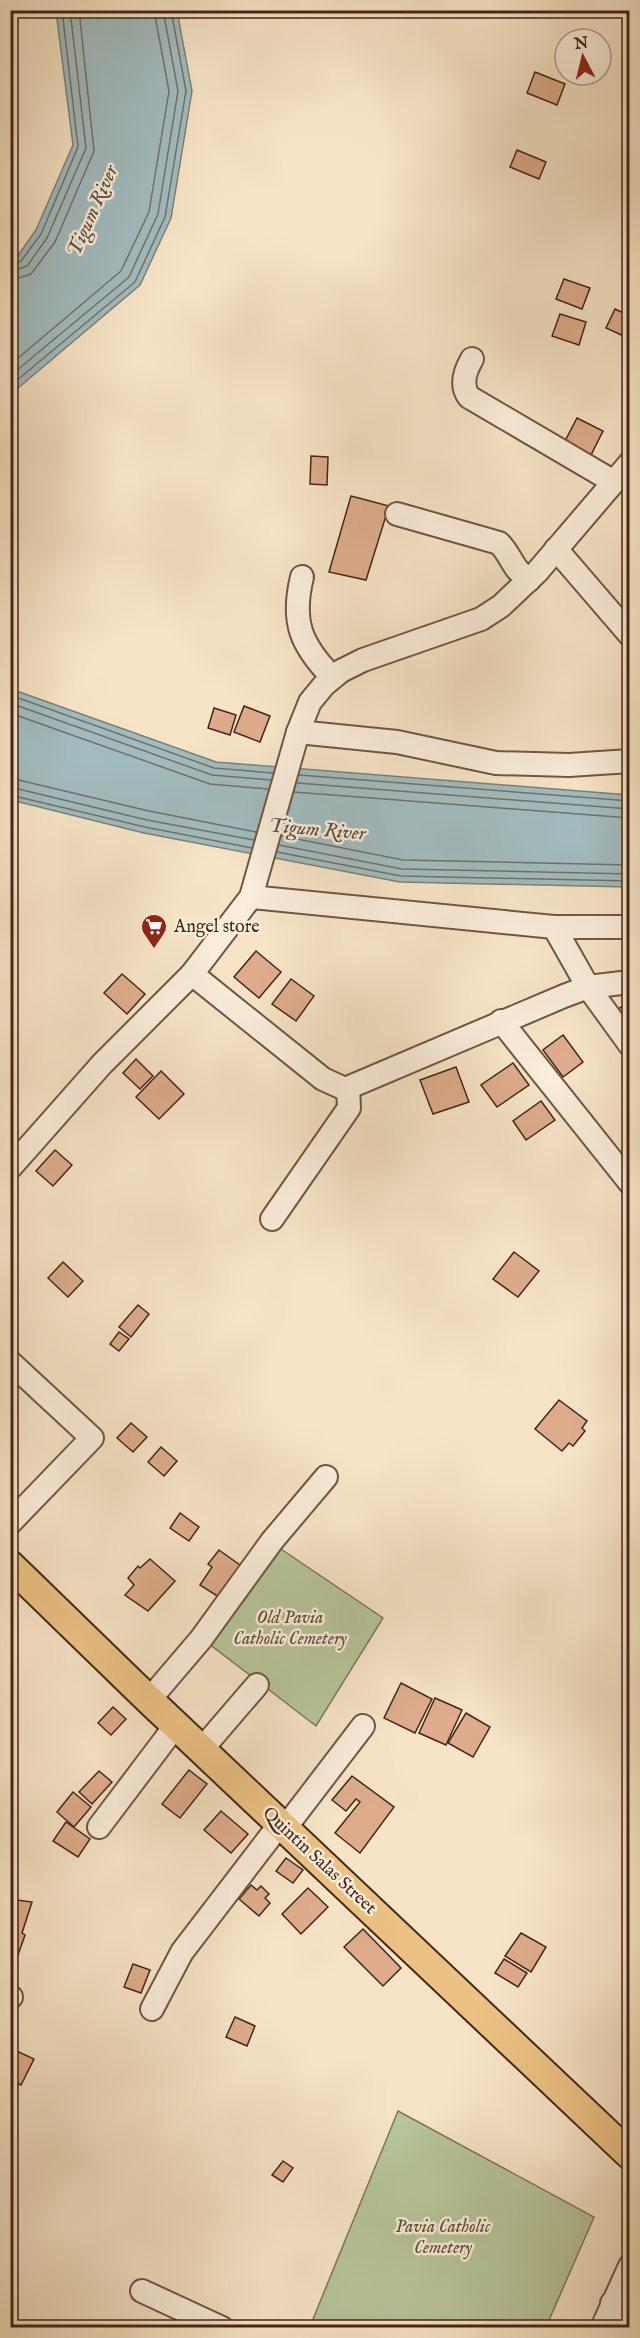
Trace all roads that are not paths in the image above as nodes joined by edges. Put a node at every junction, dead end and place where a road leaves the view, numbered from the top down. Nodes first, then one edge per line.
1 (472, 359) dead end
2 (630, 463) edge
3 (614, 482) junction
4 (397, 514) dead end
5 (556, 549) junction
6 (302, 577) dead end
7 (529, 580) junction
8 (630, 635) edge
9 (332, 677) junction
10 (297, 739) junction
11 (630, 762) edge
12 (254, 892) junction
13 (554, 927) junction
14 (630, 927) edge
15 (192, 974) junction
16 (630, 982) edge
17 (588, 987) junction
18 (501, 1021) junction
19 (630, 1045) edge
20 (348, 1088) junction
21 (10, 1168) edge
22 (630, 1183) edge
23 (272, 1219) dead end
24 (10, 1362) edge
25 (326, 1477) dead end
26 (10, 1522) edge
27 (10, 1565) edge
28 (257, 1686) dead end
29 (149, 1700) junction
30 (176, 1725) junction
31 (363, 1726) dead end
32 (201, 1749) junction
33 (283, 1826) junction
34 (99, 1827) dead end
35 (152, 2009) dead end
36 (630, 2155) edge
37 (630, 2266) edge
38 (142, 2290) dead end
39 (612, 2303) junction
40 (630, 2318) edge
41 (222, 2328) edge
42 (602, 2328) edge

1 - 3 street
2 - 3 street
3 - 5 street
4 - 7 street
5 - 7 street
5 - 8 street
6 - 9 street
7 - 9 street
9 - 10 street
10 - 11 street
10 - 12 street
12 - 13 street
12 - 15 street
13 - 14 street
13 - 17 street
15 - 20 street
15 - 21 street
16 - 17 street
17 - 18 street
17 - 19 street
18 - 20 street
18 - 22 street
20 - 23 street
24 - 26 street
25 - 29 street
27 - 29 main road, Quintin Salas Street
28 - 32 street
29 - 30 main road, Quintin Salas Street
30 - 32 main road, Quintin Salas Street
30 - 34 street
31 - 33 street
32 - 33 main road, Quintin Salas Street
33 - 35 street
33 - 36 main road, Quintin Salas Street
37 - 39 street
38 - 41 street
39 - 40 street
39 - 42 street

